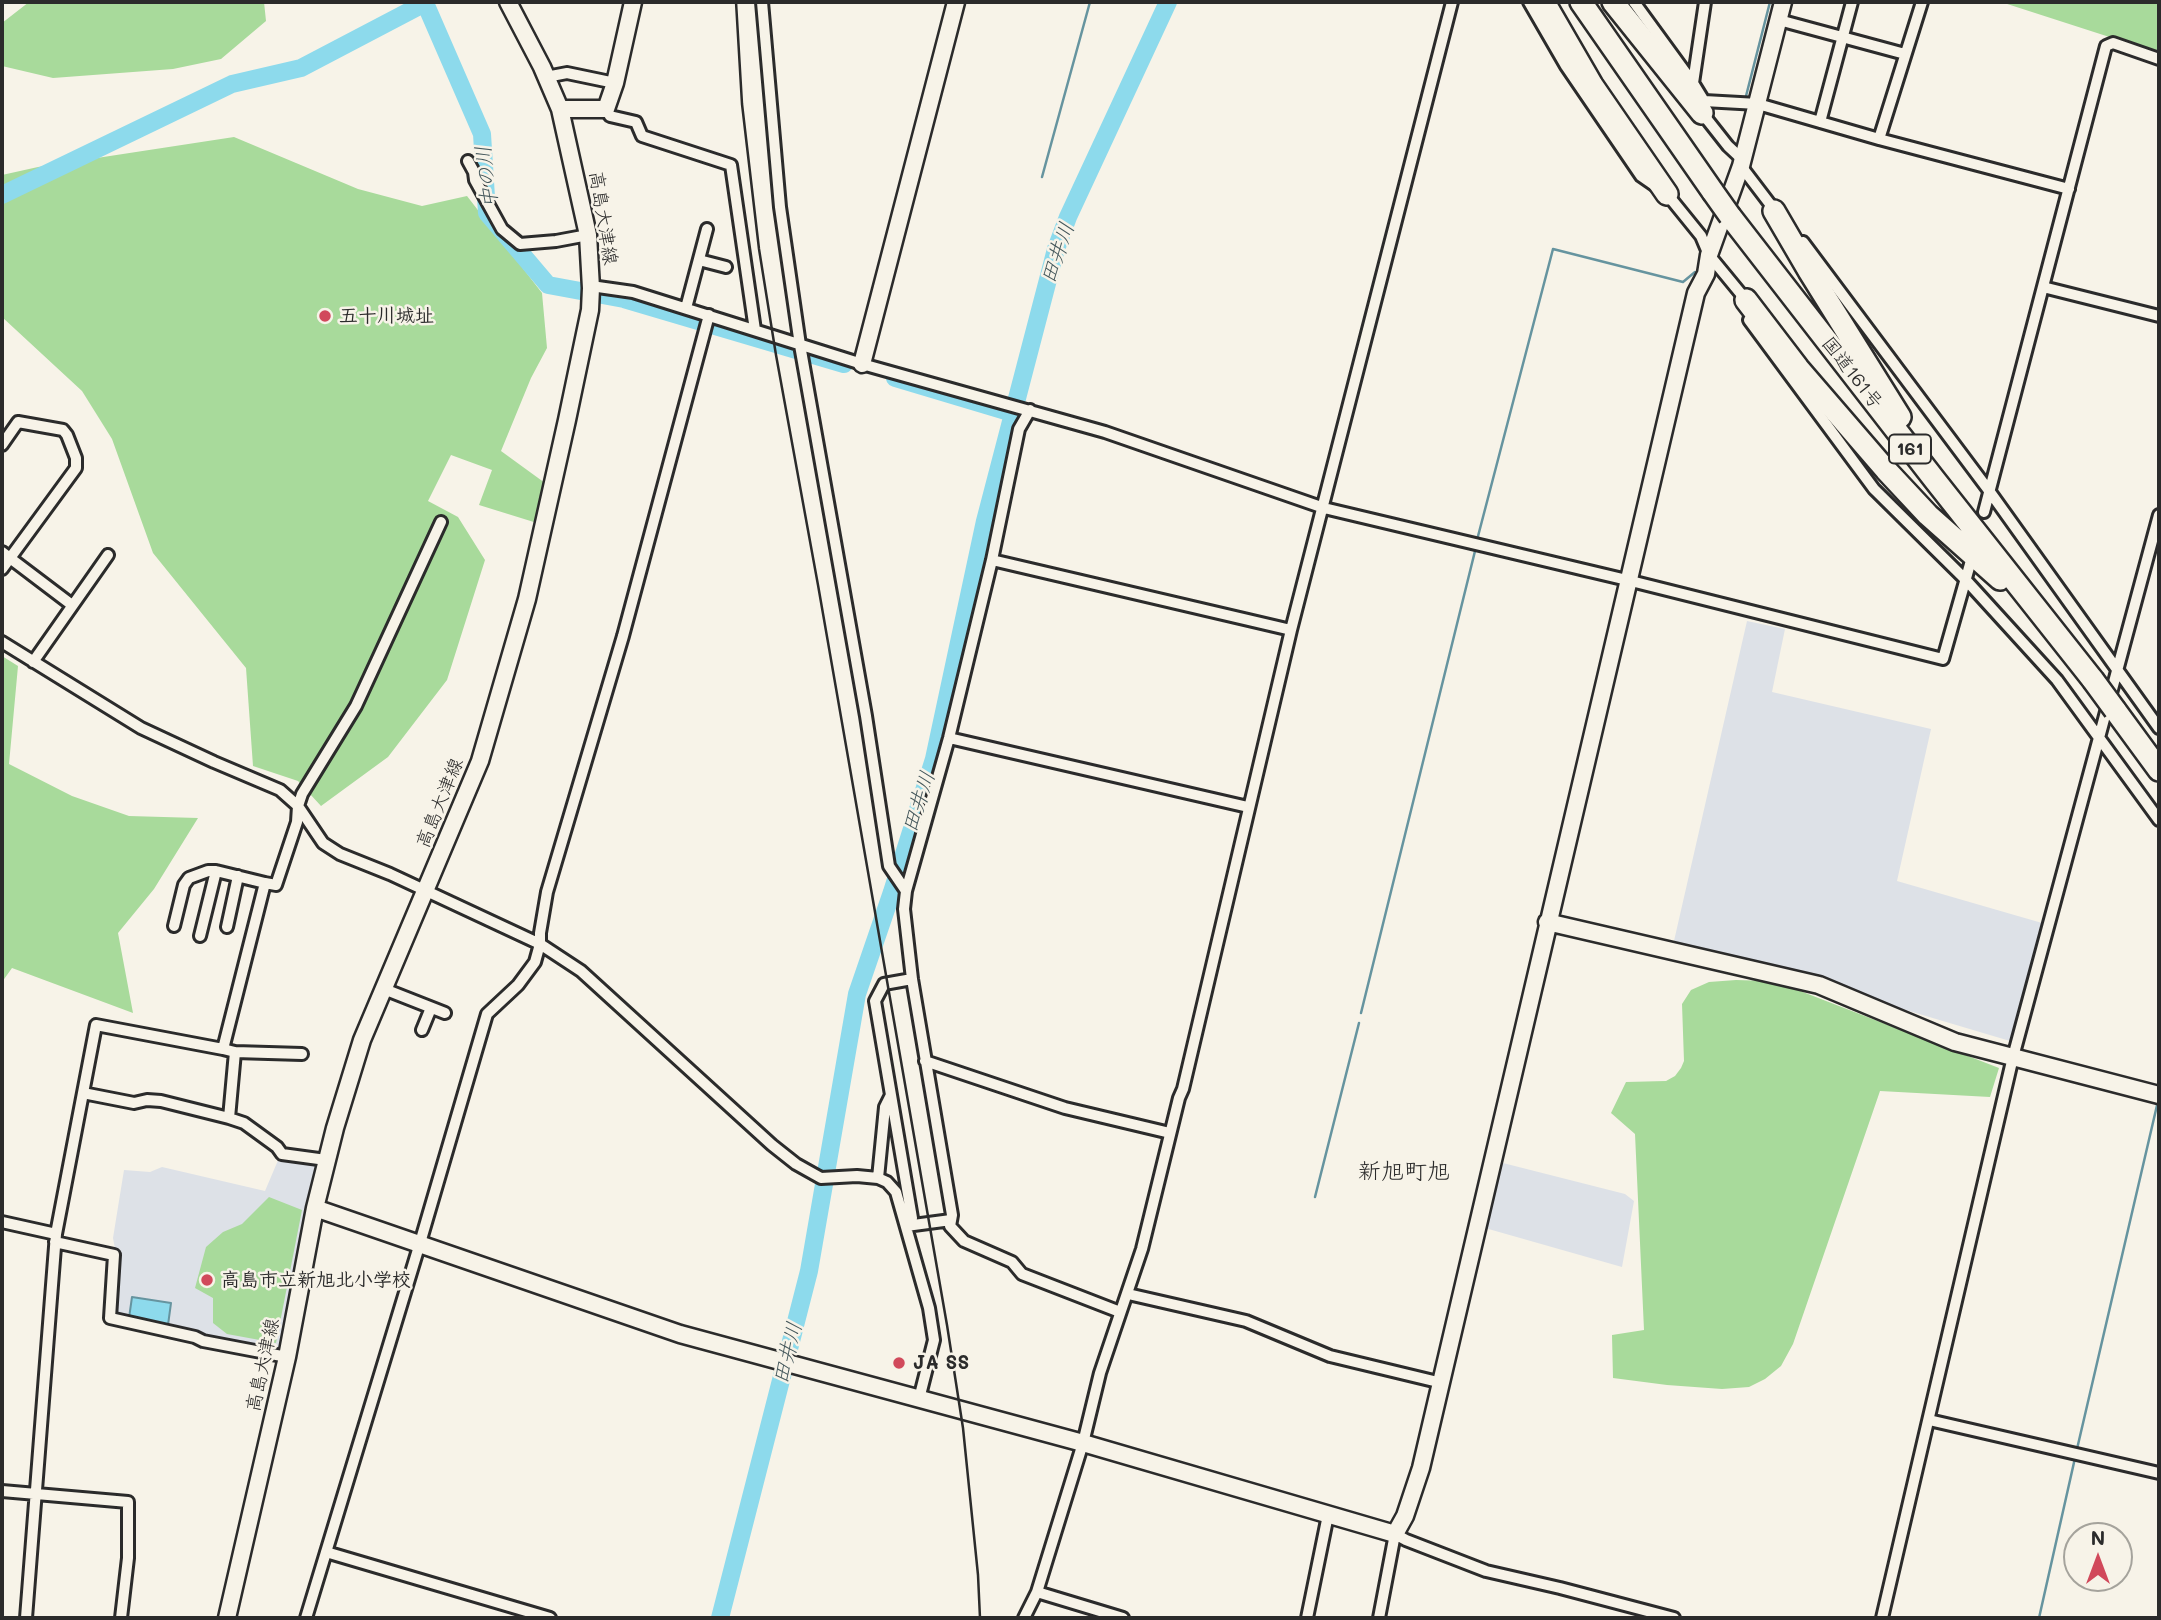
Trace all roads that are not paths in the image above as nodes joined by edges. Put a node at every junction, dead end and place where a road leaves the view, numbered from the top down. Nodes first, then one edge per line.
1 (508, 2) edge
2 (634, 2) edge
3 (762, 2) edge
4 (956, 2) edge
5 (1452, 2) edge
6 (1530, 2) edge
7 (1544, 2) edge
8 (1581, 2) edge
9 (1613, 2) edge
10 (1634, 2) edge
11 (1705, 2) edge
12 (1783, 2) edge
13 (1852, 2) edge
14 (1922, 2) edge
15 (1779, 20) junction
16 (1842, 37) junction
17 (1905, 54) junction
18 (2159, 59) edge
19 (546, 77) junction
20 (615, 83) junction
21 (1693, 83) junction
22 (1758, 104) junction
23 (1703, 107) junction
24 (560, 109) junction
25 (606, 109) junction
26 (1820, 122) junction
27 (1879, 139) junction
28 (468, 161) dead end
29 (1742, 163) junction
30 (2069, 189) junction
31 (1667, 194) junction
32 (1774, 211) junction
33 (707, 229) dead end
34 (588, 235) junction
35 (1709, 255) junction
36 (699, 260) junction
37 (726, 267) dead end
38 (2043, 287) junction
39 (591, 290) junction
40 (1746, 300) junction
41 (686, 308) junction
42 (709, 315) junction
43 (2159, 316) edge
44 (755, 330) junction
45 (800, 345) junction
46 (862, 364) junction
47 (1030, 410) junction
48 (2, 445) edge
49 (1990, 492) junction
50 (1324, 508) junction
51 (1984, 512) dead end
52 (2159, 515) edge
53 (442, 522) dead end
54 (6, 555) edge
55 (108, 555) dead end
56 (992, 560) junction
57 (1970, 564) dead end
58 (2, 569) edge
59 (1965, 579) junction
60 (1627, 580) junction
61 (72, 606) junction
62 (1291, 630) junction
63 (2055, 631) junction
64 (2, 642) edge
65 (33, 662) junction
66 (2118, 672) junction
67 (2159, 728) edge
68 (2100, 736) junction
69 (948, 738) junction
70 (2159, 770) edge
71 (298, 806) junction
72 (1248, 807) junction
73 (2159, 820) edge
74 (216, 871) junction
75 (238, 876) junction
76 (265, 883) junction
77 (904, 888) junction
78 (426, 891) junction
79 (1548, 922) junction
80 (174, 926) dead end
81 (227, 927) dead end
82 (200, 936) dead end
83 (540, 944) junction
84 (912, 979) junction
85 (384, 989) junction
86 (431, 1008) junction
87 (445, 1013) dead end
88 (422, 1030) dead end
89 (223, 1049) junction
90 (235, 1052) junction
91 (302, 1054) dead end
92 (2013, 1058) junction
93 (925, 1061) junction
94 (83, 1093) junction
95 (891, 1095) junction
96 (2159, 1095) edge
97 (229, 1118) junction
98 (1170, 1133) junction
99 (326, 1160) junction
100 (878, 1178) junction
101 (316, 1208) junction
102 (951, 1220) junction
103 (2, 1222) edge
104 (906, 1226) junction
105 (56, 1238) junction
106 (420, 1243) junction
107 (1128, 1294) junction
108 (1120, 1312) junction
109 (287, 1357) junction
110 (1442, 1383) junction
111 (919, 1399) junction
112 (1928, 1420) junction
113 (1083, 1443) junction
114 (2159, 1473) edge
115 (2, 1491) edge
116 (35, 1494) junction
117 (1328, 1515) junction
118 (1395, 1534) junction
119 (326, 1552) junction
120 (1037, 1592) junction
121 (26, 1618) edge
122 (121, 1618) edge
123 (227, 1618) edge
124 (306, 1618) edge
125 (550, 1618) edge
126 (1024, 1618) edge
127 (1123, 1618) edge
128 (1307, 1618) edge
129 (1379, 1618) edge
130 (1674, 1618) edge
131 (1882, 1618) edge

1 - 19 street, 高島大津線
2 - 20 street
3 - 45 street
4 - 46 street
5 - 50 street
6 - 31 street
7 - 31 highway
8 - 63 highway, 国道161号 / 161, bridge
9 - 23 highway
10 - 21 street
11 - 21 street
12 - 15 street
13 - 16 street
14 - 17 street
15 - 16 street
15 - 22 street
16 - 17 street
16 - 26 street
17 - 27 street
18 - 30 street
19 - 20 street
19 - 24 street, 高島大津線
20 - 25 street
21 - 23 street
22 - 23 street
22 - 26 street
22 - 29 street
23 - 29 street
24 - 25 street
24 - 34 street, 高島大津線
25 - 44 street
26 - 27 street
27 - 30 street
28 - 34 street
29 - 32 street
29 - 35 street
30 - 38 street
31 - 35 street
32 - 49 street
32 - 63 highway
33 - 36 street
34 - 39 street, 高島大津線
35 - 40 street
35 - 60 street
36 - 37 street
36 - 41 street
38 - 43 street
38 - 49 street
39 - 41 street
39 - 78 street, 高島大津線
40 - 59 street
40 - 63 highway
41 - 42 street
42 - 44 street
42 - 83 street
44 - 45 street
45 - 46 street
45 - 77 street
46 - 47 street
47 - 50 street
47 - 56 street
48 - 54 street
49 - 51 street
49 - 66 street
50 - 60 street
50 - 62 street
52 - 66 street
53 - 71 street
54 - 58 street
54 - 61 street
55 - 61 street
56 - 62 street
56 - 69 street
57 - 59 street
59 - 60 street
59 - 68 street
60 - 79 street
61 - 65 street
62 - 72 street
63 - 70 highway, 国道161号 / 161, bridge
64 - 65 street
65 - 71 street
66 - 67 street
66 - 68 street
68 - 73 street
68 - 92 street
69 - 72 street
69 - 77 street
71 - 76 street
71 - 78 street
72 - 98 street
74 - 75 street
74 - 80 street
74 - 82 street
75 - 76 street
75 - 81 street
76 - 89 street
77 - 84 street
78 - 83 street
78 - 85 street, 高島大津線
79 - 92 street
79 - 110 street
83 - 100 street
83 - 106 street
84 - 93 street
84 - 95 street
85 - 86 street
85 - 99 street, 高島大津線
86 - 87 street
86 - 88 street
89 - 90 street
89 - 94 street
90 - 91 street
90 - 97 street
92 - 96 street
92 - 112 street
93 - 98 street
93 - 102 street
94 - 97 street
94 - 105 street
95 - 100 street
95 - 104 street
97 - 99 street
98 - 107 street
99 - 101 street, 高島大津線
100 - 104 street
101 - 106 street
101 - 109 street, 高島大津線
102 - 104 street
102 - 108 street
103 - 105 street
104 - 111 street
105 - 109 street
105 - 116 street
106 - 111 street
106 - 119 street
107 - 108 street
107 - 110 street
108 - 113 street
109 - 123 street, 高島大津線
110 - 118 street
111 - 113 street
112 - 114 street
112 - 131 street
113 - 117 street
113 - 120 street
115 - 116 street
116 - 121 street
116 - 122 street
117 - 118 street
117 - 128 street
118 - 129 street
118 - 130 street
119 - 124 street
119 - 125 street
120 - 126 street
120 - 127 street

